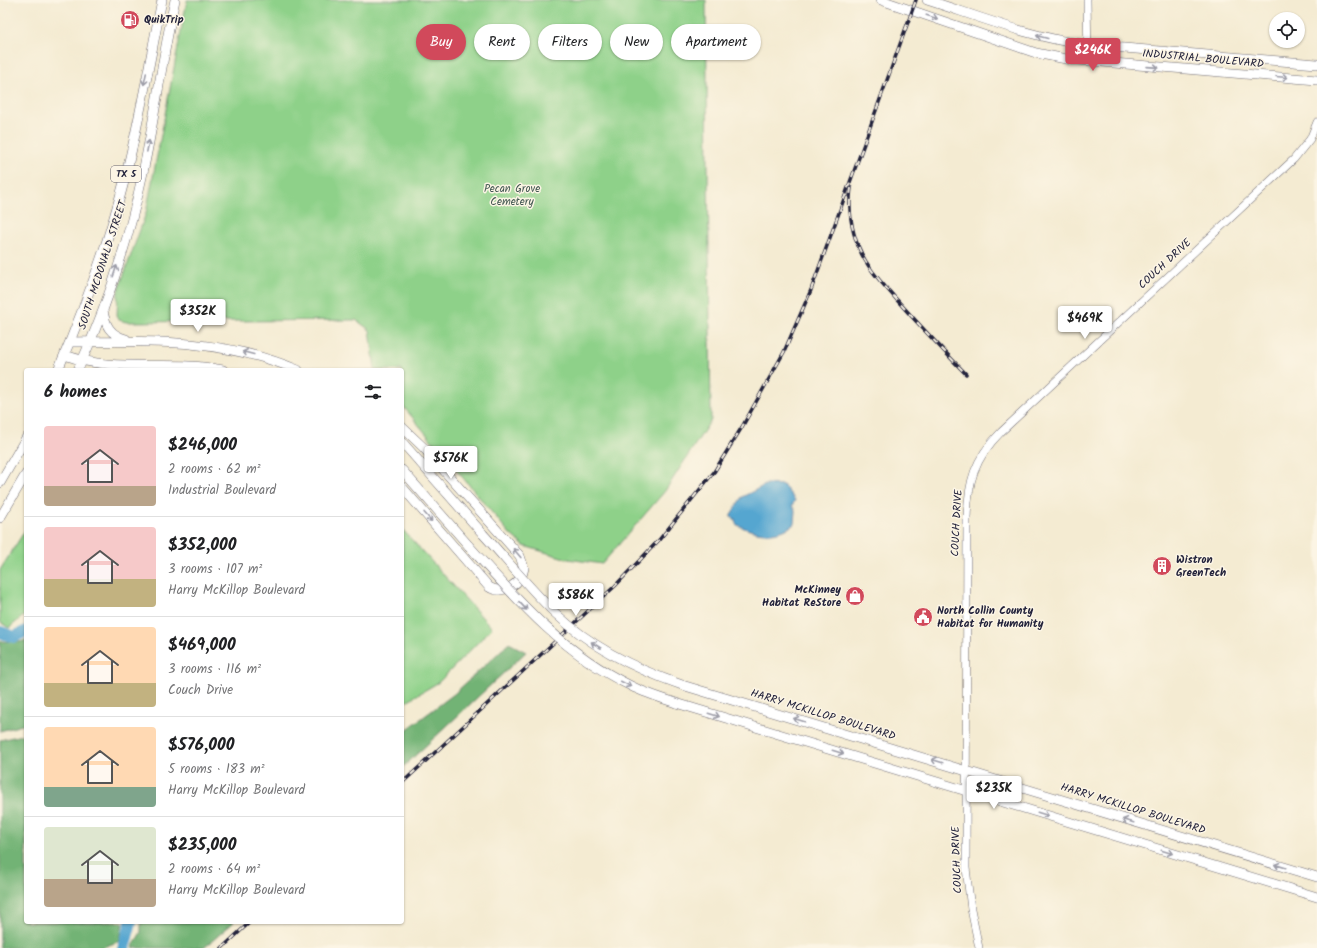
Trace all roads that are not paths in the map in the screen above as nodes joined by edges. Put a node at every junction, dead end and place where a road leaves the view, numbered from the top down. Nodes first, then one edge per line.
1 (882, 0) edge
2 (927, 0) edge
3 (1087, 0) edge
4 (161, 3) edge
5 (175, 3) edge
6 (1088, 45) junction
7 (151, 52) junction
8 (166, 54) junction
9 (1088, 61) junction
10 (1317, 64) edge
11 (1317, 80) edge
12 (1317, 122) edge
13 (102, 308) junction
14 (70, 342) junction
15 (90, 342) junction
16 (136, 342) junction
17 (65, 355) junction
18 (147, 364) junction
19 (80, 366) edge
20 (59, 368) edge
21 (114, 368) edge
22 (208, 368) edge
23 (293, 368) edge
24 (404, 429) edge
25 (24, 441) edge
26 (404, 444) edge
27 (404, 472) edge
28 (24, 477) edge
29 (0, 483) edge
30 (404, 489) edge
31 (0, 518) edge
32 (966, 770) junction
33 (966, 791) junction
34 (1217, 848) junction
35 (1211, 865) junction
36 (1317, 877) edge
37 (1317, 897) edge
38 (979, 948) edge

1 -> 9 main road, INDUSTRIAL BOULEVARD
6 -> 2 main road, INDUSTRIAL BOULEVARD
3 - 6 street
4 - 5 main road
4 - 7 main road, SOUTH MCDONALD STREET / TX 5
5 - 8 main road, SOUTH MCDONALD STREET / TX 5
6 - 9 street
6 - 10 main road, INDUSTRIAL BOULEVARD
7 - 8 main road
7 -> 14 main road, SOUTH MCDONALD STREET / TX 5
13 -> 8 main road, SOUTH MCDONALD STREET / TX 5
9 -> 11 main road, INDUSTRIAL BOULEVARD
12 - 32 street, COUCH DRIVE
13 - 15 main road, SOUTH MCDONALD STREET / TX 5
13 - 16 main road
14 - 15 main road
14 - 17 main road, SOUTH MCDONALD STREET / TX 5
15 - 16 main road
15 - 19 main road, SOUTH MCDONALD STREET / TX 5
23 -> 16 main road
17 - 19 main road
17 - 20 main road, SOUTH MCDONALD STREET / TX 5
18 - 19 main road
18 - 21 main road
18 - 22 main road
30 -> 24 main road
25 - 29 main road
32 -> 26 main road, HARRY MCKILLOP BOULEVARD, bridge
27 -> 33 main road, bridge
28 - 31 main road
32 - 33 street, COUCH DRIVE
34 -> 32 main road, HARRY MCKILLOP BOULEVARD
33 -> 35 main road
33 - 38 street, COUCH DRIVE
34 - 35 main road
36 -> 34 main road, HARRY MCKILLOP BOULEVARD
35 - 37 main road

